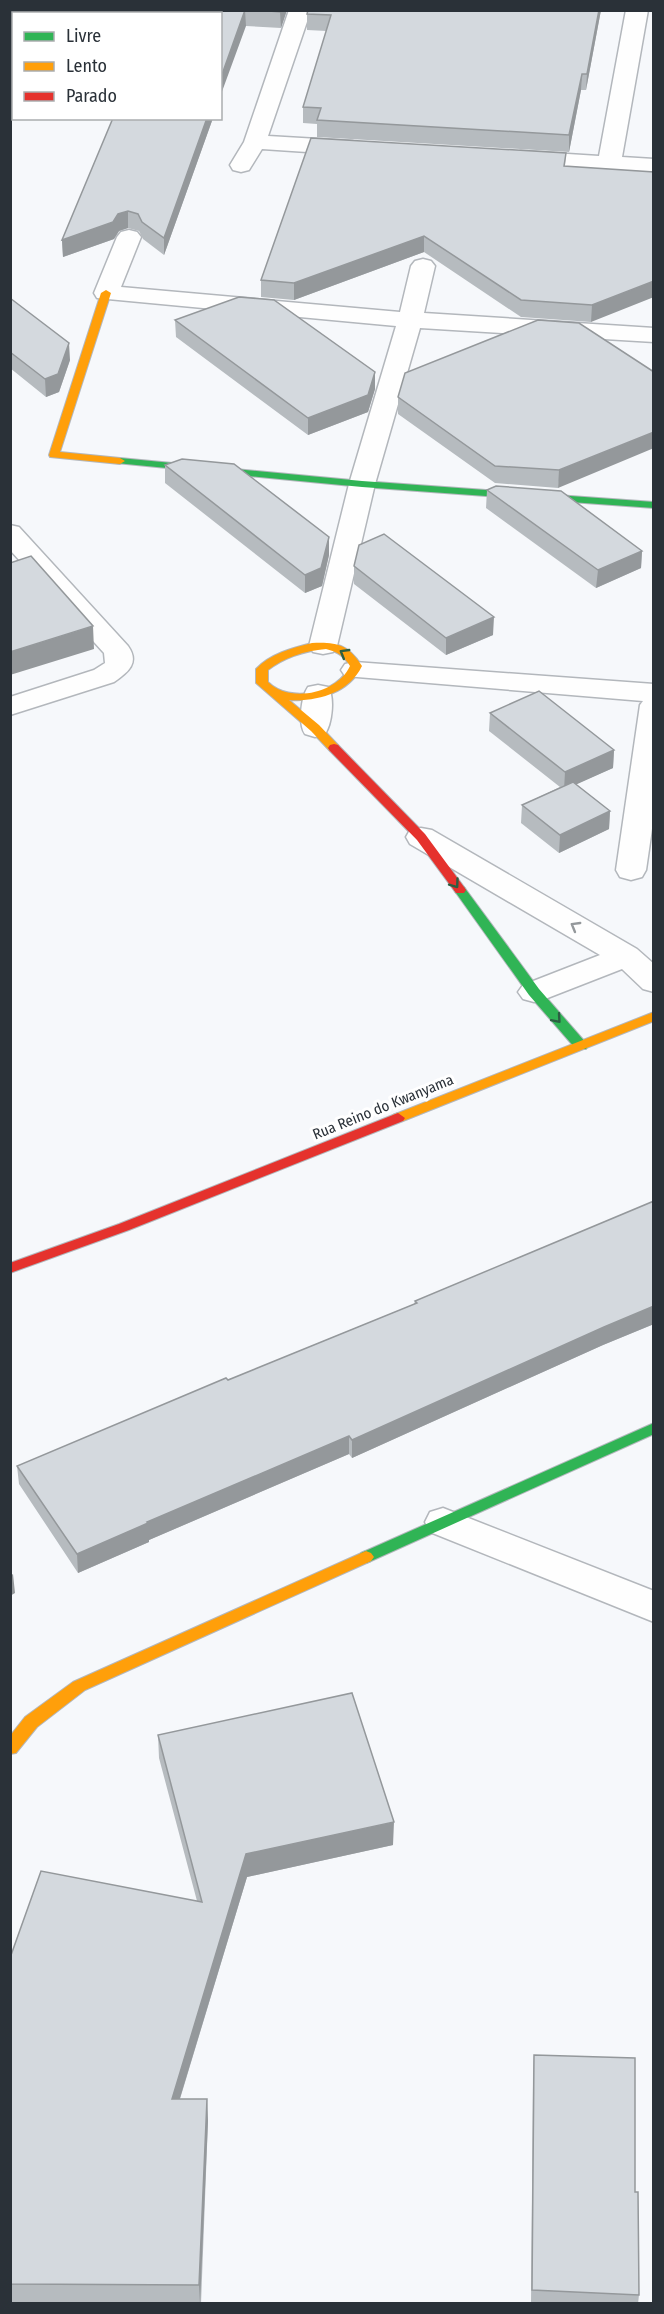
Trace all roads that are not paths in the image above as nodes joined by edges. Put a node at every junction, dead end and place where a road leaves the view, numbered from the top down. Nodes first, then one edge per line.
1 (300, 10) edge
2 (637, 10) edge
3 (255, 142) junction
4 (373, 149) edge
5 (503, 157) edge
6 (609, 163) junction
7 (241, 165) dead end
8 (654, 166) edge
9 (129, 237) dead end
10 (423, 266) dead end
11 (106, 293) junction
12 (411, 321) junction
13 (654, 335) edge
14 (362, 484) junction
15 (654, 505) edge
16 (10, 532) edge
17 (23, 565) edge
18 (323, 646) junction
19 (355, 670) junction
20 (267, 688) junction
21 (318, 693) junction
22 (654, 693) edge
23 (654, 705) edge
24 (10, 707) edge
25 (315, 728) junction
26 (421, 837) junction
27 (631, 870) dead end
28 (626, 956) junction
29 (654, 982) edge
30 (534, 992) junction
31 (654, 1016) edge
32 (581, 1046) junction
33 (124, 1227) junction
34 (10, 1268) edge
35 (10, 1283) edge
36 (654, 1428) edge
37 (443, 1522) junction
38 (654, 1607) edge
39 (10, 1748) edge

1 - 3 street
2 - 6 street
3 - 4 street
3 - 7 street
5 - 6 street
6 - 8 street
9 - 11 street
10 - 12 street
11 - 12 street
11 - 14 street
12 - 13 street
12 - 14 street
14 - 15 street
14 - 18 street
16 - 17 street
17 - 24 street
19 -> 18 street
18 - 20 street
19 - 21 street
19 - 22 street
20 - 21 street
20 - 25 street
21 - 25 street
23 - 27 street
25 - 26 street
28 -> 26 street
26 -> 30 street
28 - 29 street
28 - 30 street
30 -> 32 street
31 - 32 street, Rua Reino do Kwanyama
32 - 33 street, Rua Reino do Kwanyama
33 - 34 street, Rua Reino do Kwanyama
33 - 35 street, Rua Reino do Kwanyama
36 - 37 street
37 - 38 street
37 - 39 street

